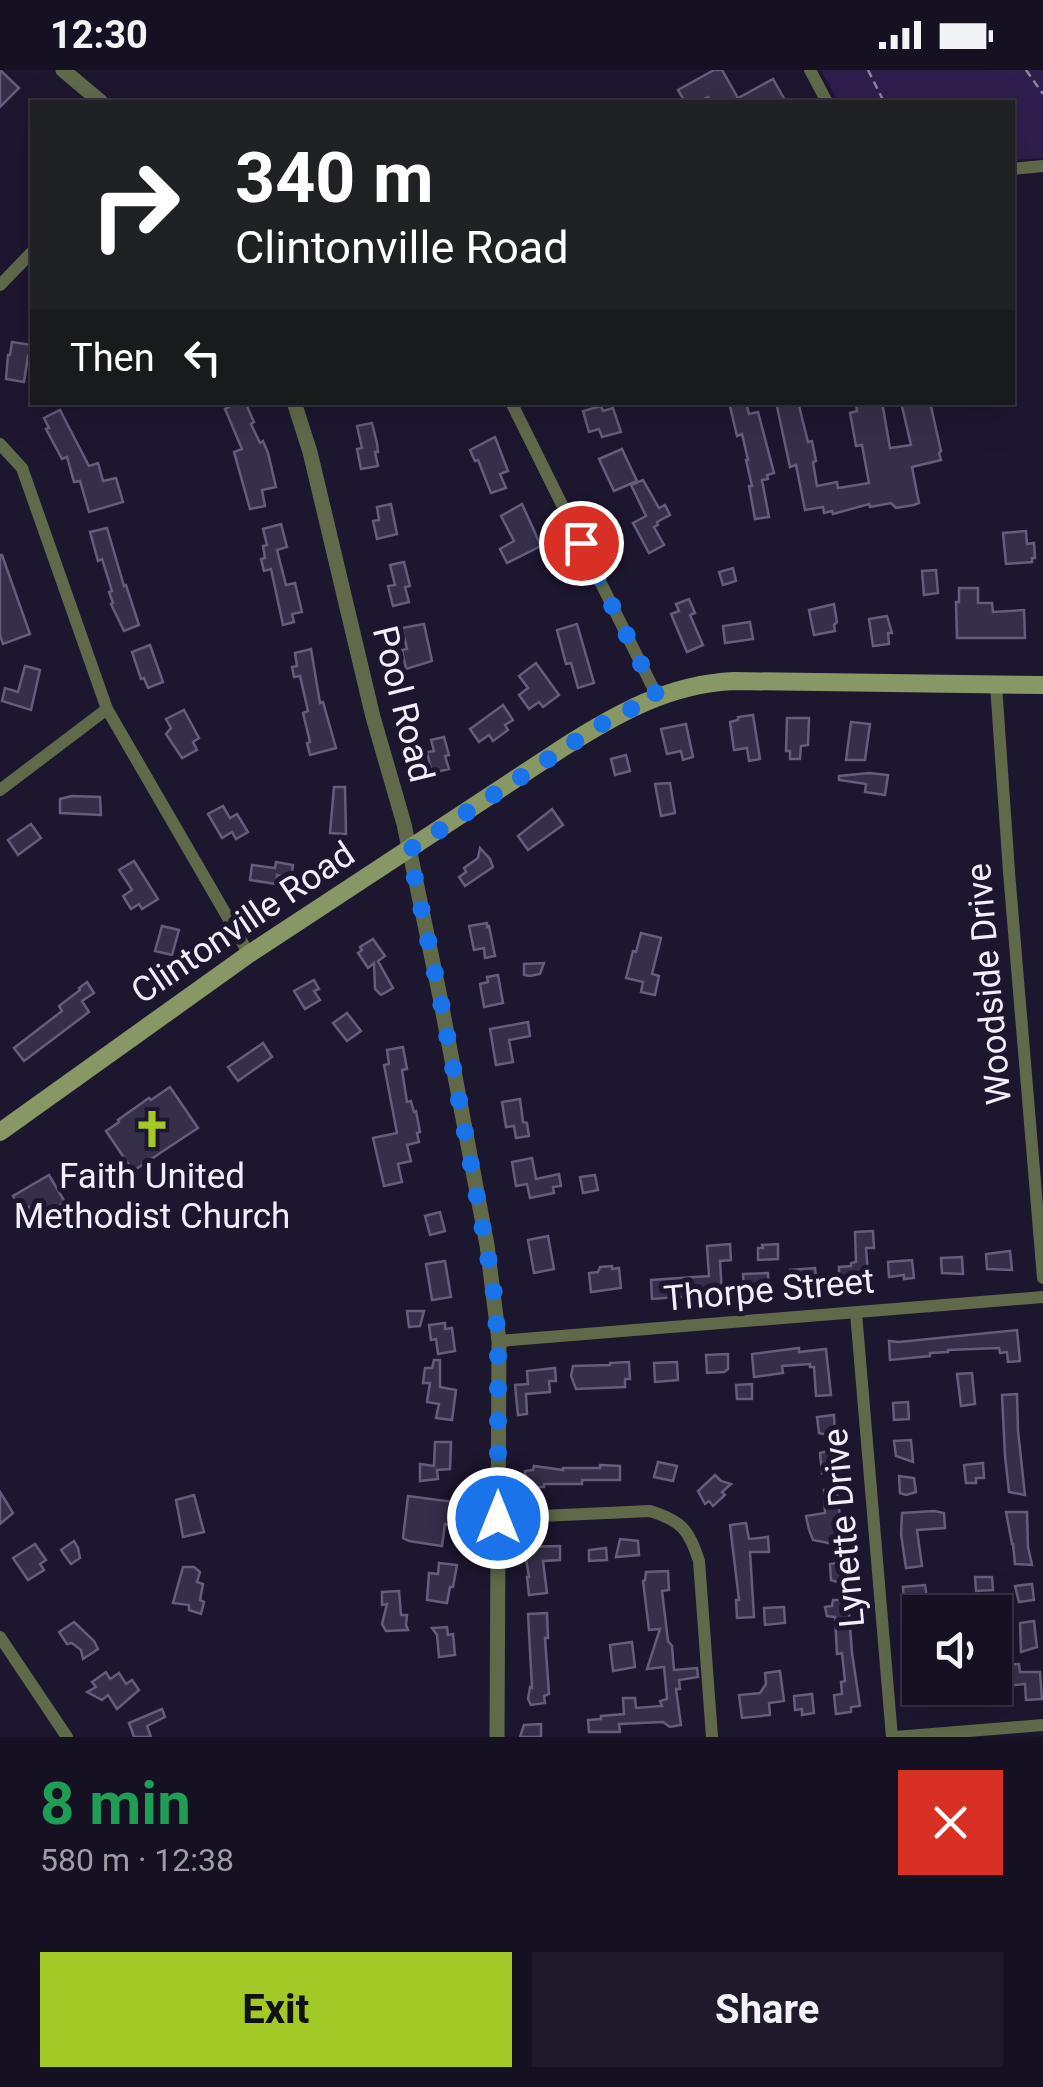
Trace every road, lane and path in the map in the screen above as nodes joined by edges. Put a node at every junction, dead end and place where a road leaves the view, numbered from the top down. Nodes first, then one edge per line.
1 (64, 70) edge
2 (810, 70) edge
3 (868, 70) edge
4 (1026, 70) edge
5 (1043, 94) edge
6 (99, 100) edge
7 (826, 100) edge
8 (883, 100) edge
9 (1043, 166) edge
10 (1015, 169) edge
11 (30, 254) edge
12 (0, 285) edge
13 (295, 405) edge
14 (512, 405) edge
15 (0, 444) edge
16 (996, 684) junction
17 (1043, 685) edge
18 (657, 696) junction
19 (107, 709) junction
20 (0, 790) edge
21 (409, 850) junction
22 (249, 954) junction
23 (0, 1132) edge
24 (1043, 1278) edge
25 (1043, 1296) edge
26 (856, 1313) junction
27 (498, 1341) junction
28 (498, 1518) junction
29 (0, 1637) edge
30 (1043, 1725) edge
31 (67, 1737) edge
32 (497, 1737) edge
33 (712, 1737) edge
34 (894, 1737) edge

1 - 6 street
2 - 7 street
3 - 8 path
4 - 5 path
9 - 10 street
11 - 12 street
13 - 21 street, Pool Road
14 - 18 street
15 - 19 street
16 - 17 main road, Clintonville Road
16 - 18 main road, Clintonville Road
16 - 24 street, Woodside Drive
18 - 21 main road, Clintonville Road
19 - 20 street
19 - 22 street
21 - 22 main road, Clintonville Road
21 - 27 street, Pool Road
22 - 23 main road, Clintonville Road
25 - 26 street, Thorpe Street
26 - 27 street, Thorpe Street
26 - 34 street, Lynette Drive
27 - 28 street, Pool Road
28 - 32 street, Pool Road
28 - 33 street
29 - 31 street
30 - 34 street

